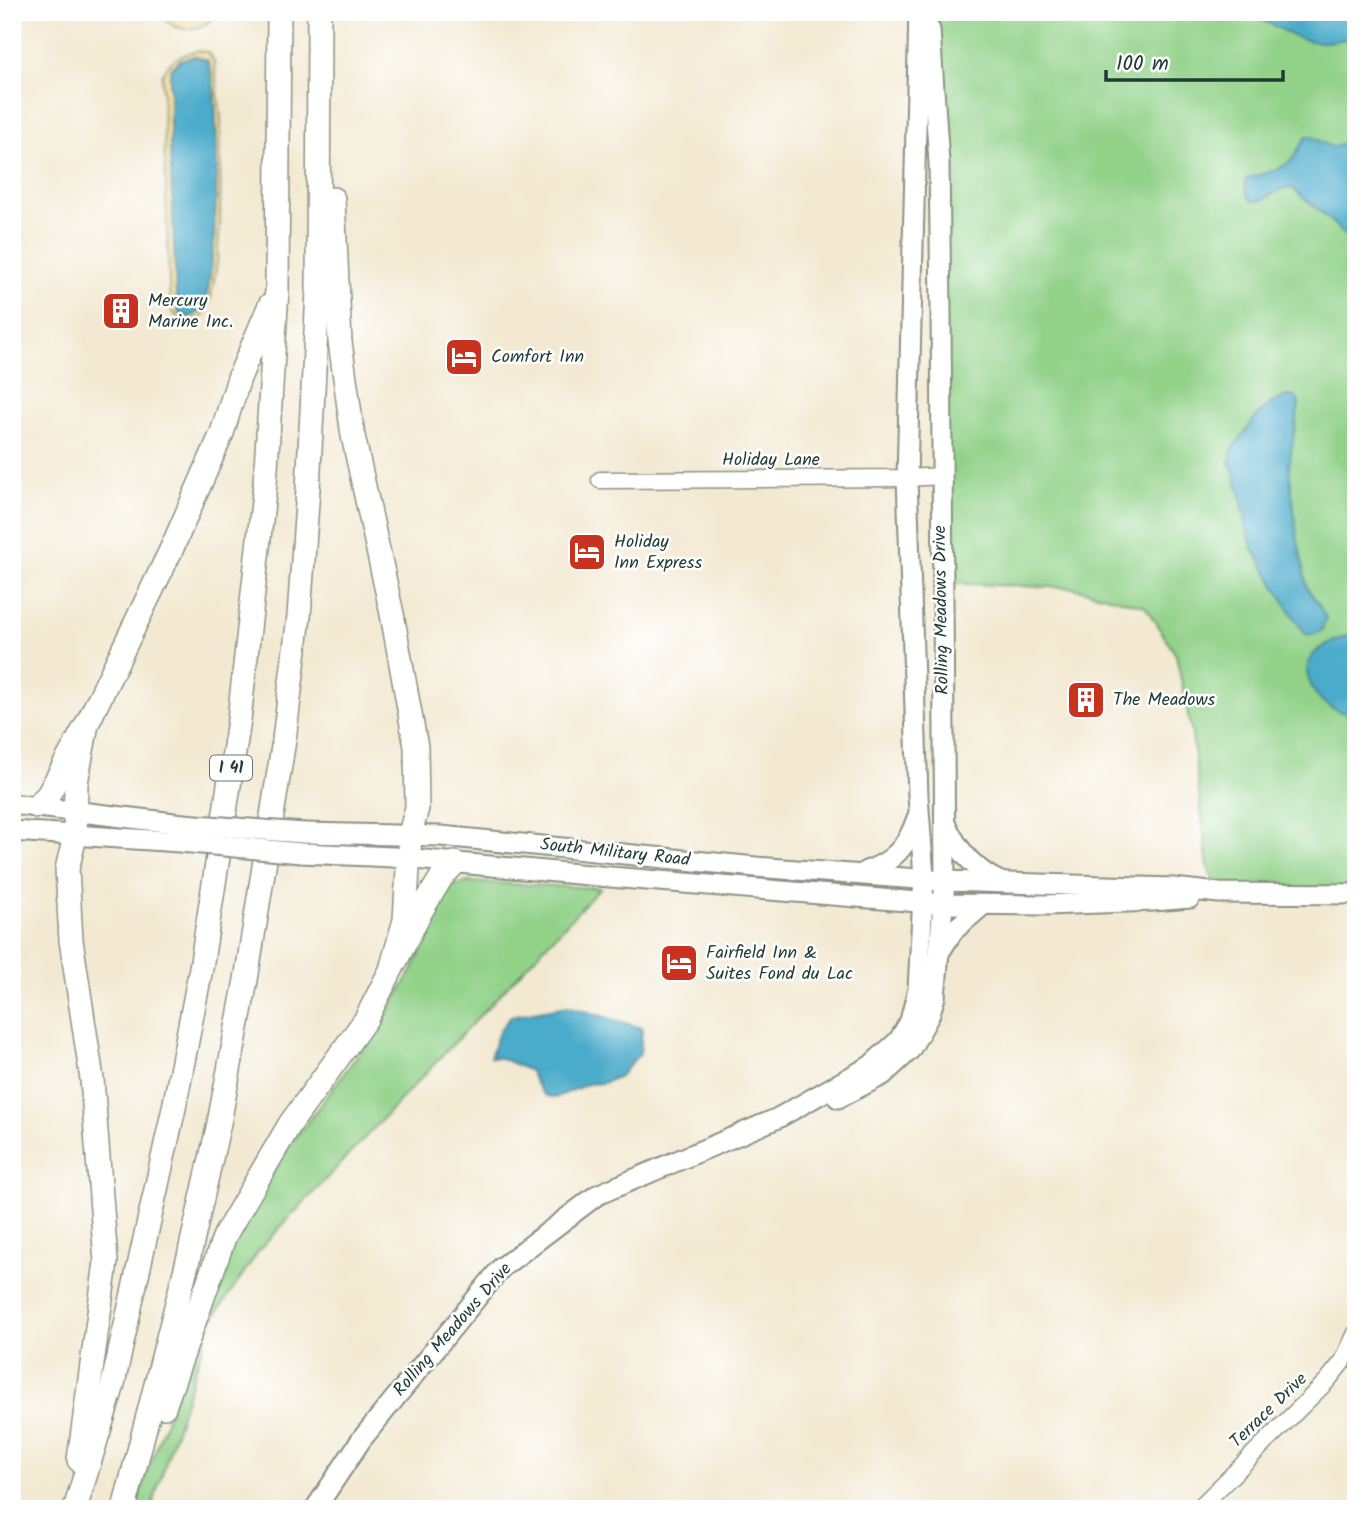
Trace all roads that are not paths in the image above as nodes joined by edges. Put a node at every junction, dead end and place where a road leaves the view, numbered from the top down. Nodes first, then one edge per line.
1 (279, 12) edge
2 (319, 12) edge
3 (919, 12) edge
4 (929, 12) edge
5 (320, 41) junction
6 (277, 290) junction
7 (941, 476) junction
8 (907, 478) junction
9 (600, 480) dead end
10 (87, 724) junction
11 (12, 804) edge
12 (37, 806) junction
13 (76, 811) junction
14 (919, 813) junction
15 (944, 821) junction
16 (12, 831) edge
17 (181, 833) junction
18 (410, 834) junction
19 (75, 837) junction
20 (408, 859) junction
21 (455, 863) junction
22 (861, 873) junction
23 (924, 877) junction
24 (945, 881) junction
25 (1002, 882) junction
26 (1219, 893) junction
27 (1356, 894) edge
28 (923, 902) junction
29 (943, 904) junction
30 (983, 905) junction
31 (939, 954) junction
32 (392, 966) junction
33 (778, 1118) junction
34 (1356, 1333) edge
35 (74, 1509) edge
36 (125, 1509) edge
37 (315, 1509) edge
38 (1198, 1509) edge

1 - 6 highway, I 41
2 - 5 highway, I 41
3 - 8 main road, Rolling Meadows Drive
4 - 7 main road, Rolling Meadows Drive
5 - 18 highway
5 - 36 highway, I 41
6 - 10 highway
6 - 35 highway, I 41
7 - 8 street, Holiday Lane
7 - 15 main road, Rolling Meadows Drive
8 - 9 street, Holiday Lane
8 - 14 main road, Rolling Meadows Drive
10 - 12 highway
10 - 13 highway
11 - 12 main road, South Military Road
12 - 13 main road, South Military Road
13 - 17 main road, South Military Road
13 - 19 highway
14 - 22 main road
14 - 23 main road, Rolling Meadows Drive
15 - 24 main road, Rolling Meadows Drive
15 - 25 main road
16 - 19 main road, South Military Road
17 - 18 main road, South Military Road, bridge
17 - 19 main road, South Military Road
17 - 20 main road, South Military Road, bridge
18 - 20 highway
18 - 22 main road, South Military Road
19 - 35 highway
20 - 21 main road, South Military Road
20 - 32 highway
21 - 28 main road, South Military Road
21 - 32 highway
22 - 23 main road, South Military Road
23 - 24 main road, South Military Road
23 - 28 main road, Rolling Meadows Drive
24 - 25 main road, South Military Road
24 - 29 main road, Rolling Meadows Drive
25 - 26 main road, South Military Road
26 - 27 main road, South Military Road
26 - 30 main road, South Military Road
28 - 29 main road, South Military Road
28 - 33 main road, Rolling Meadows Drive
29 - 30 main road, South Military Road
29 - 31 main road, Rolling Meadows Drive
30 - 31 main road
31 - 33 main road, Rolling Meadows Drive
32 - 36 highway
33 - 37 main road, Rolling Meadows Drive
34 - 38 street, Terrace Drive

